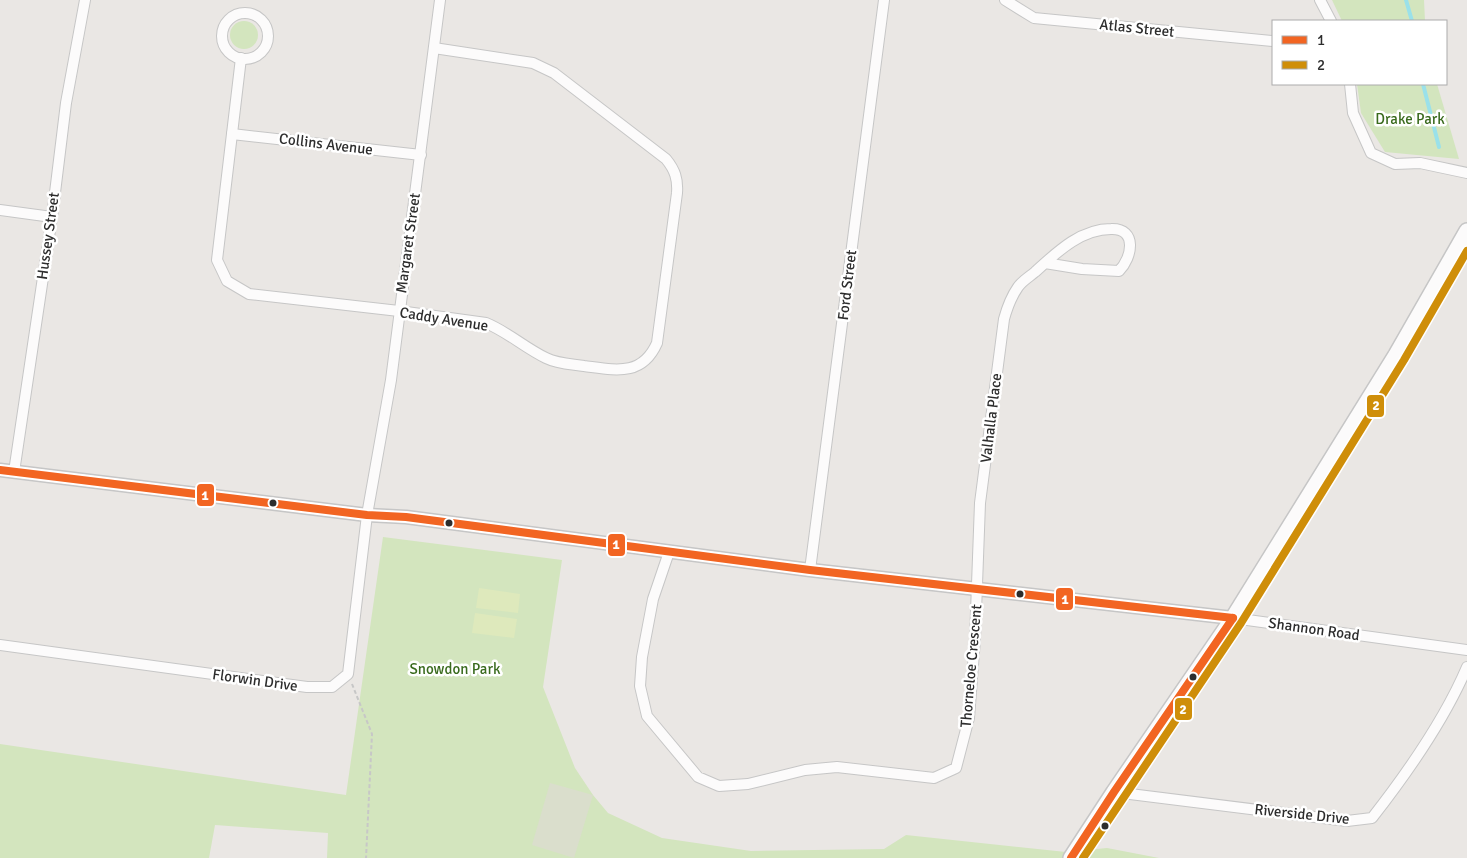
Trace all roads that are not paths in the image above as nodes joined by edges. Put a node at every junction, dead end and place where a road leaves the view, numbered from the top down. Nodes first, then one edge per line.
1 (84, 0) edge
2 (440, 0) edge
3 (884, 0) edge
4 (1005, 0) edge
5 (1320, 0) edge
6 (1331, 20) edge
7 (1272, 41) edge
8 (434, 48) junction
9 (241, 58) junction
10 (1350, 85) edge
11 (232, 134) junction
12 (421, 155) junction
13 (1467, 173) edge
14 (0, 210) edge
15 (52, 217) junction
16 (1467, 231) edge
17 (1045, 263) junction
18 (399, 311) junction
19 (0, 470) edge
20 (14, 472) junction
21 (367, 515) junction
22 (669, 552) junction
23 (810, 570) junction
24 (977, 590) junction
25 (1233, 618) junction
26 (0, 645) edge
27 (1467, 650) edge
28 (1467, 667) edge
29 (1114, 792) junction
30 (1070, 858) edge

1 - 15 street, Hussey Street
2 - 8 street, Margaret Street
3 - 23 street, Ford Street
4 - 7 street, Atlas Street
5 - 6 street
8 - 12 street, Margaret Street
8 - 18 street, Caddy Avenue
9 - 9 street
9 - 11 street, Caddy Avenue
10 - 13 street
11 - 12 street, Collins Avenue
11 - 18 street, Caddy Avenue
12 - 18 street, Margaret Street
14 - 15 street
15 - 20 street, Hussey Street
16 - 25 main road
17 - 17 street, Valhalla Place
17 - 24 street, Valhalla Place
18 - 21 street, Margaret Street
19 - 20 street, Shannon Road
20 - 21 street, Shannon Road
21 - 22 street, Shannon Road
21 - 26 street, Florwin Drive
22 - 23 street, Shannon Road
22 - 24 street, Thorneloe Crescent
23 - 24 street, Shannon Road
24 - 25 street, Shannon Road
25 - 27 street, Shannon Road
25 - 29 main road
28 - 29 street, Riverside Drive
29 - 30 main road

